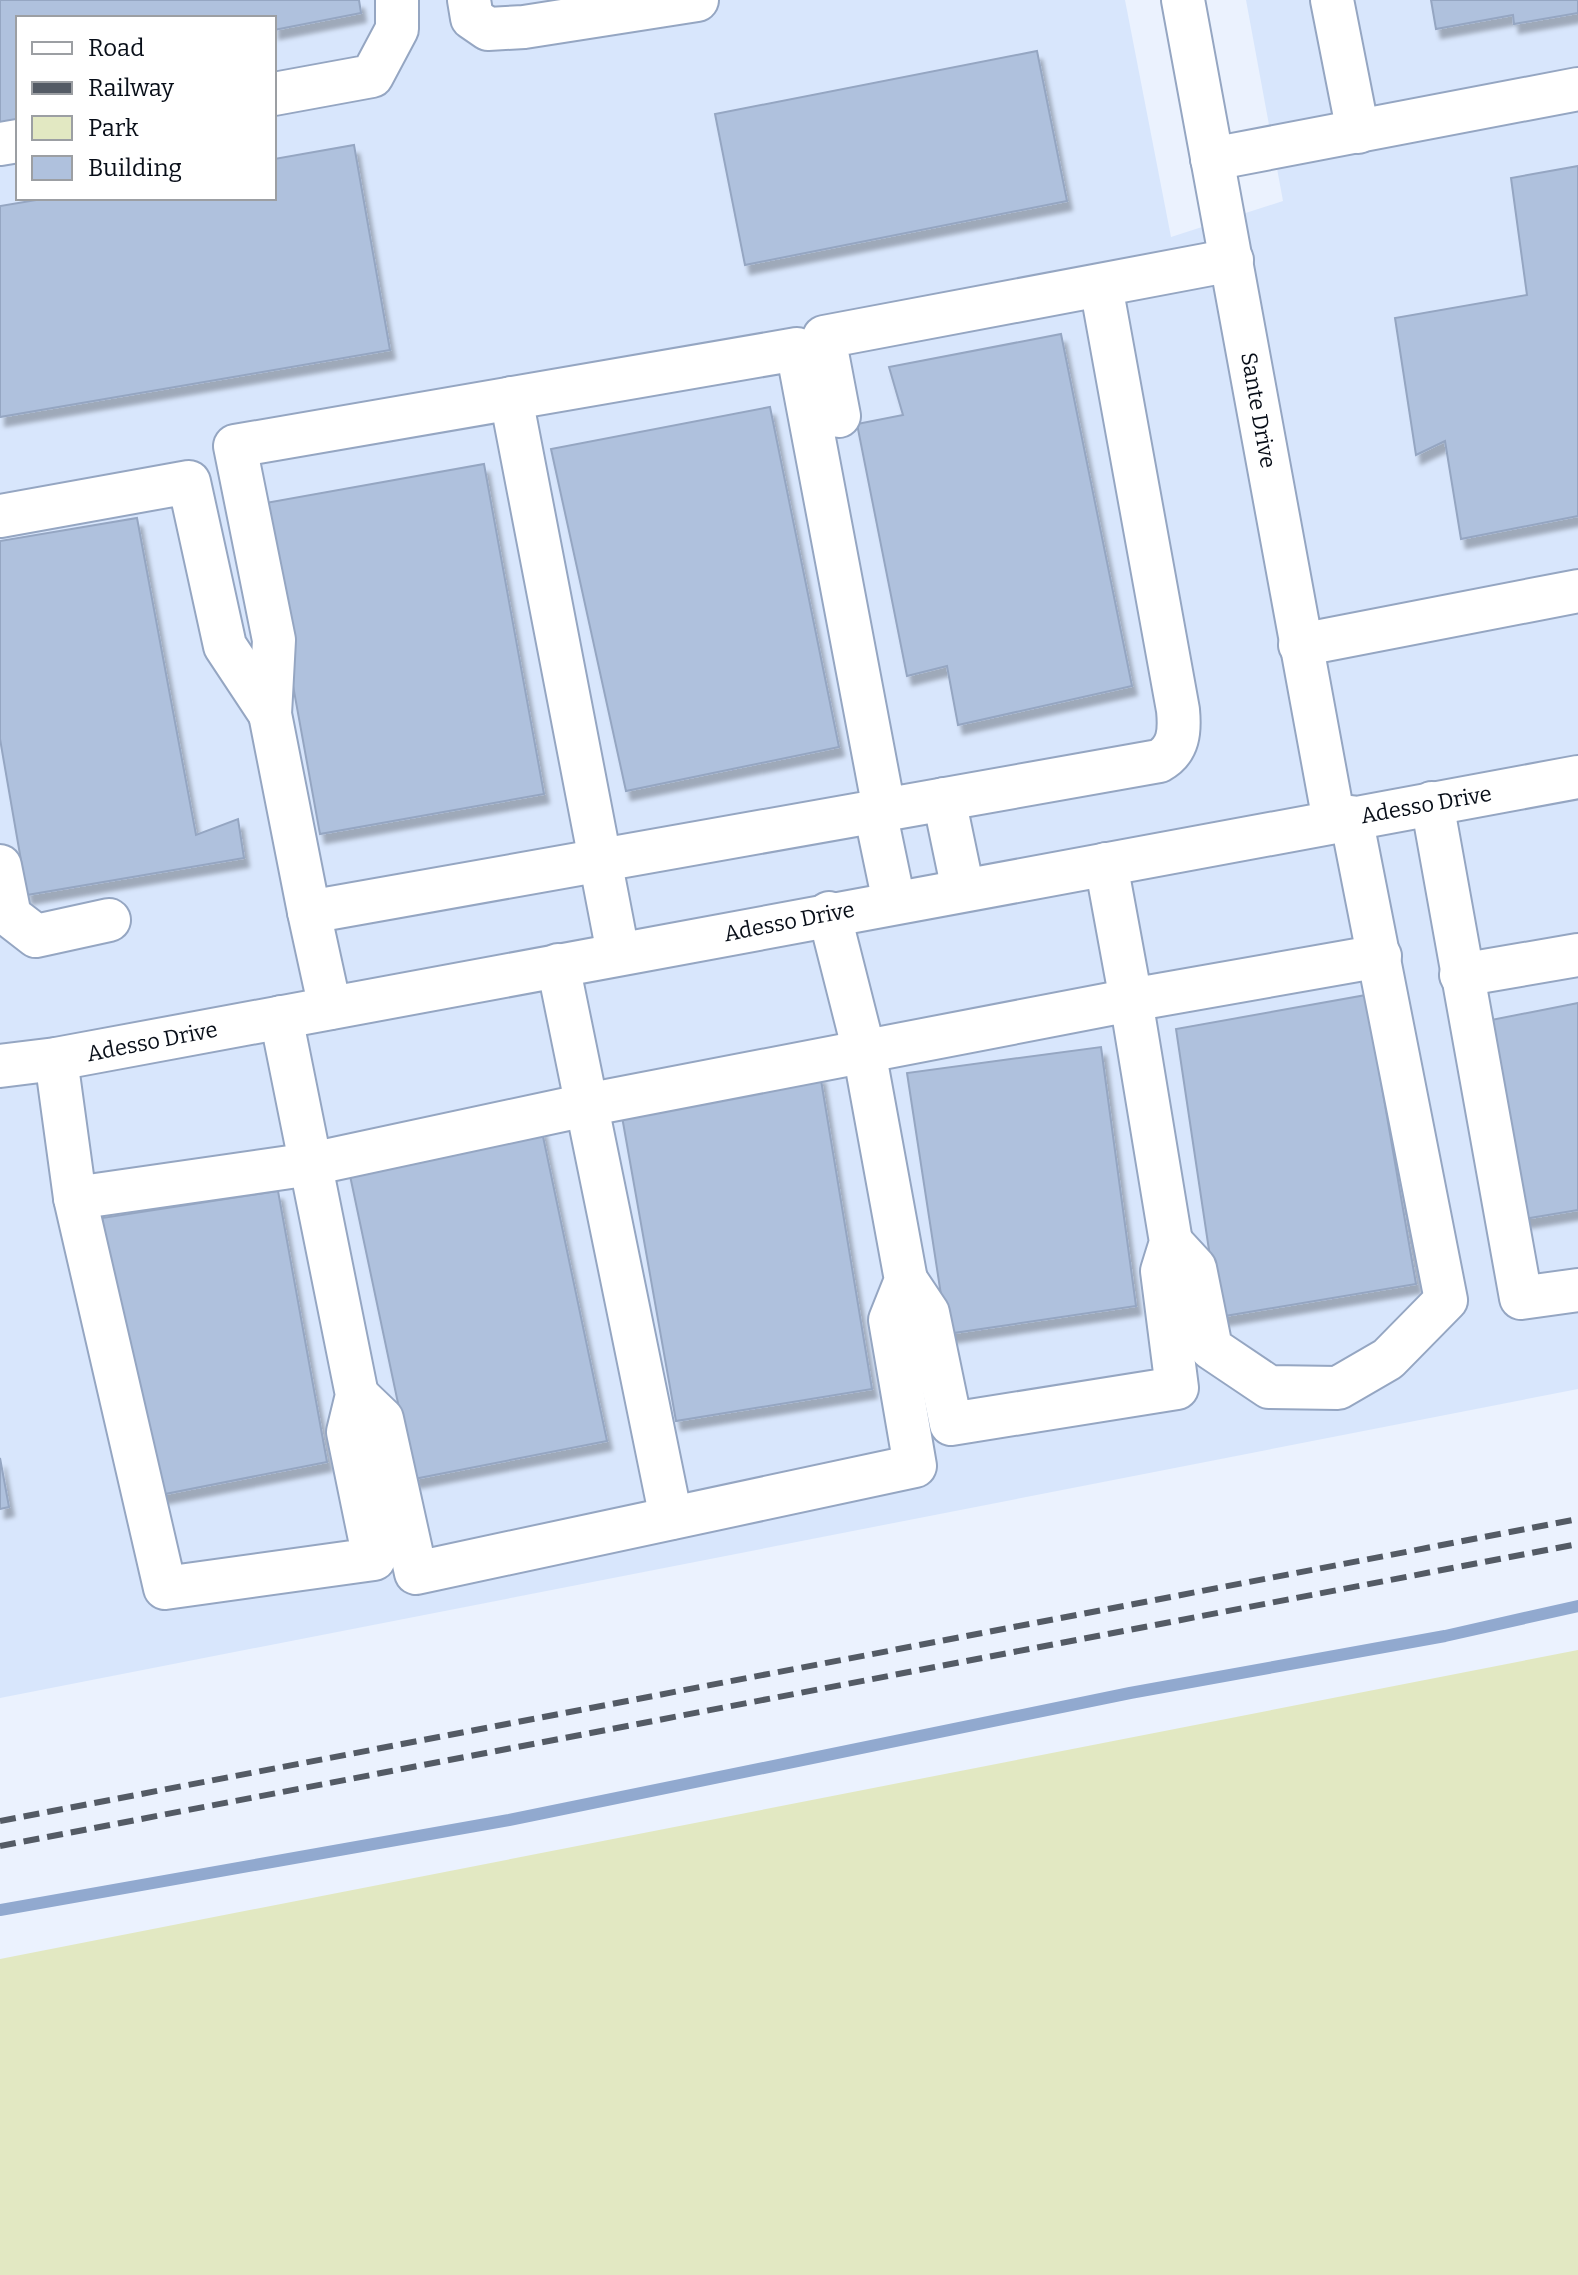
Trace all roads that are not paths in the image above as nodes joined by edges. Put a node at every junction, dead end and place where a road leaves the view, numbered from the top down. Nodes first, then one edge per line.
1 (397, 0) edge
2 (469, 0) edge
3 (697, 0) edge
4 (1183, 0) edge
5 (1332, 0) edge
6 (1578, 89) edge
7 (276, 94) edge
8 (1358, 132) junction
9 (1212, 159) junction
10 (1232, 260) junction
11 (1101, 286) junction
12 (511, 398) junction
13 (0, 516) edge
14 (1578, 591) edge
15 (1300, 645) junction
16 (270, 714) junction
17 (1578, 777) edge
18 (1432, 803) junction
19 (904, 806) junction
20 (1343, 819) junction
21 (600, 860) junction
22 (1106, 864) junction
23 (0, 866) edge
24 (963, 890) junction
25 (894, 902) junction
26 (309, 912) junction
27 (829, 913) junction
28 (109, 920) dead end
29 (618, 953) junction
30 (1578, 955) edge
31 (1380, 956) junction
32 (558, 965) junction
33 (1461, 975) junction
34 (1131, 1000) junction
35 (330, 1008) junction
36 (281, 1017) junction
37 (864, 1051) junction
38 (56, 1059) junction
39 (0, 1066) edge
40 (586, 1105) junction
41 (311, 1164) junction
42 (75, 1198) junction
43 (1171, 1242) junction
44 (906, 1280) junction
45 (1578, 1290) edge
46 (357, 1395) junction
47 (671, 1518) junction

1 - 7 street
2 - 3 street
4 - 9 street, Sante Drive
5 - 8 street
6 - 8 street
8 - 9 street
9 - 10 street, Sante Drive
10 - 11 street
10 - 15 street, Sante Drive
11 - 19 street
11 - 19 street
12 - 16 street
12 - 19 street
12 - 21 street
13 - 16 street
14 - 15 street
15 - 20 street, Sante Drive
16 - 26 street
17 - 18 street, Adesso Drive
18 - 20 street, Adesso Drive
18 - 33 street
19 - 21 street
19 - 24 street
19 - 25 street
20 - 22 street, Adesso Drive
20 - 31 street, Sante Drive
21 - 26 street
21 - 29 street
22 - 24 street, Adesso Drive
22 - 34 street
23 - 28 street
24 - 25 street, Adesso Drive
25 - 27 street, Adesso Drive
26 - 35 street
27 - 29 street, Adesso Drive
27 - 37 street
29 - 32 street, Adesso Drive
30 - 33 street
31 - 34 street
31 - 43 street, Sante Drive
32 - 35 street, Adesso Drive
32 - 40 street
33 - 45 street
34 - 37 street
34 - 43 street
35 - 36 street, Adesso Drive
36 - 38 street, Adesso Drive
36 - 41 street
37 - 40 street
37 - 44 street
38 - 39 street, Adesso Drive
38 - 42 street
40 - 41 street
40 - 47 street
41 - 42 street
41 - 46 street
42 - 46 street
43 - 44 street
44 - 47 street
46 - 47 street

